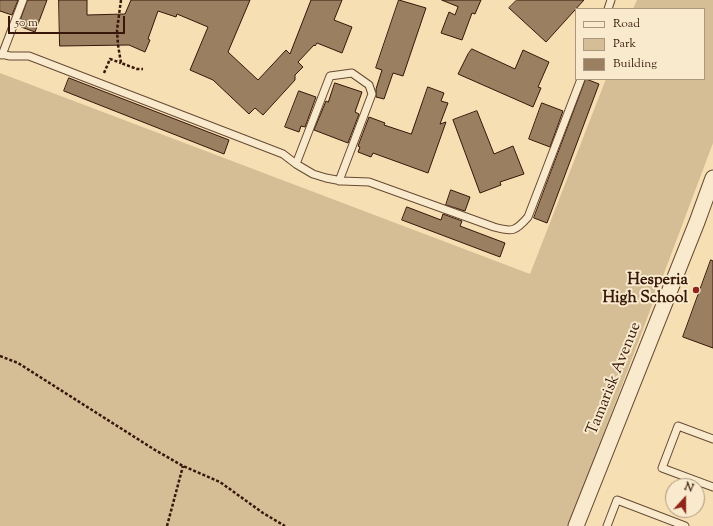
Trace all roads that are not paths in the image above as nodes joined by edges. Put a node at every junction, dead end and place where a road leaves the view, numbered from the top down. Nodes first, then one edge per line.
1 (23, 0) edge
2 (1, 55) edge
3 (581, 80) edge
4 (296, 164) junction
5 (713, 178) edge
6 (339, 181) junction
7 (713, 439) edge
8 (713, 487) edge
9 (576, 526) edge
10 (606, 526) edge
11 (685, 526) edge

1 - 2 lane
2 - 4 lane
3 - 6 lane
4 - 6 lane
4 - 6 lane
5 - 9 street, Tamarisk Avenue
7 - 8 lane
10 - 11 lane

